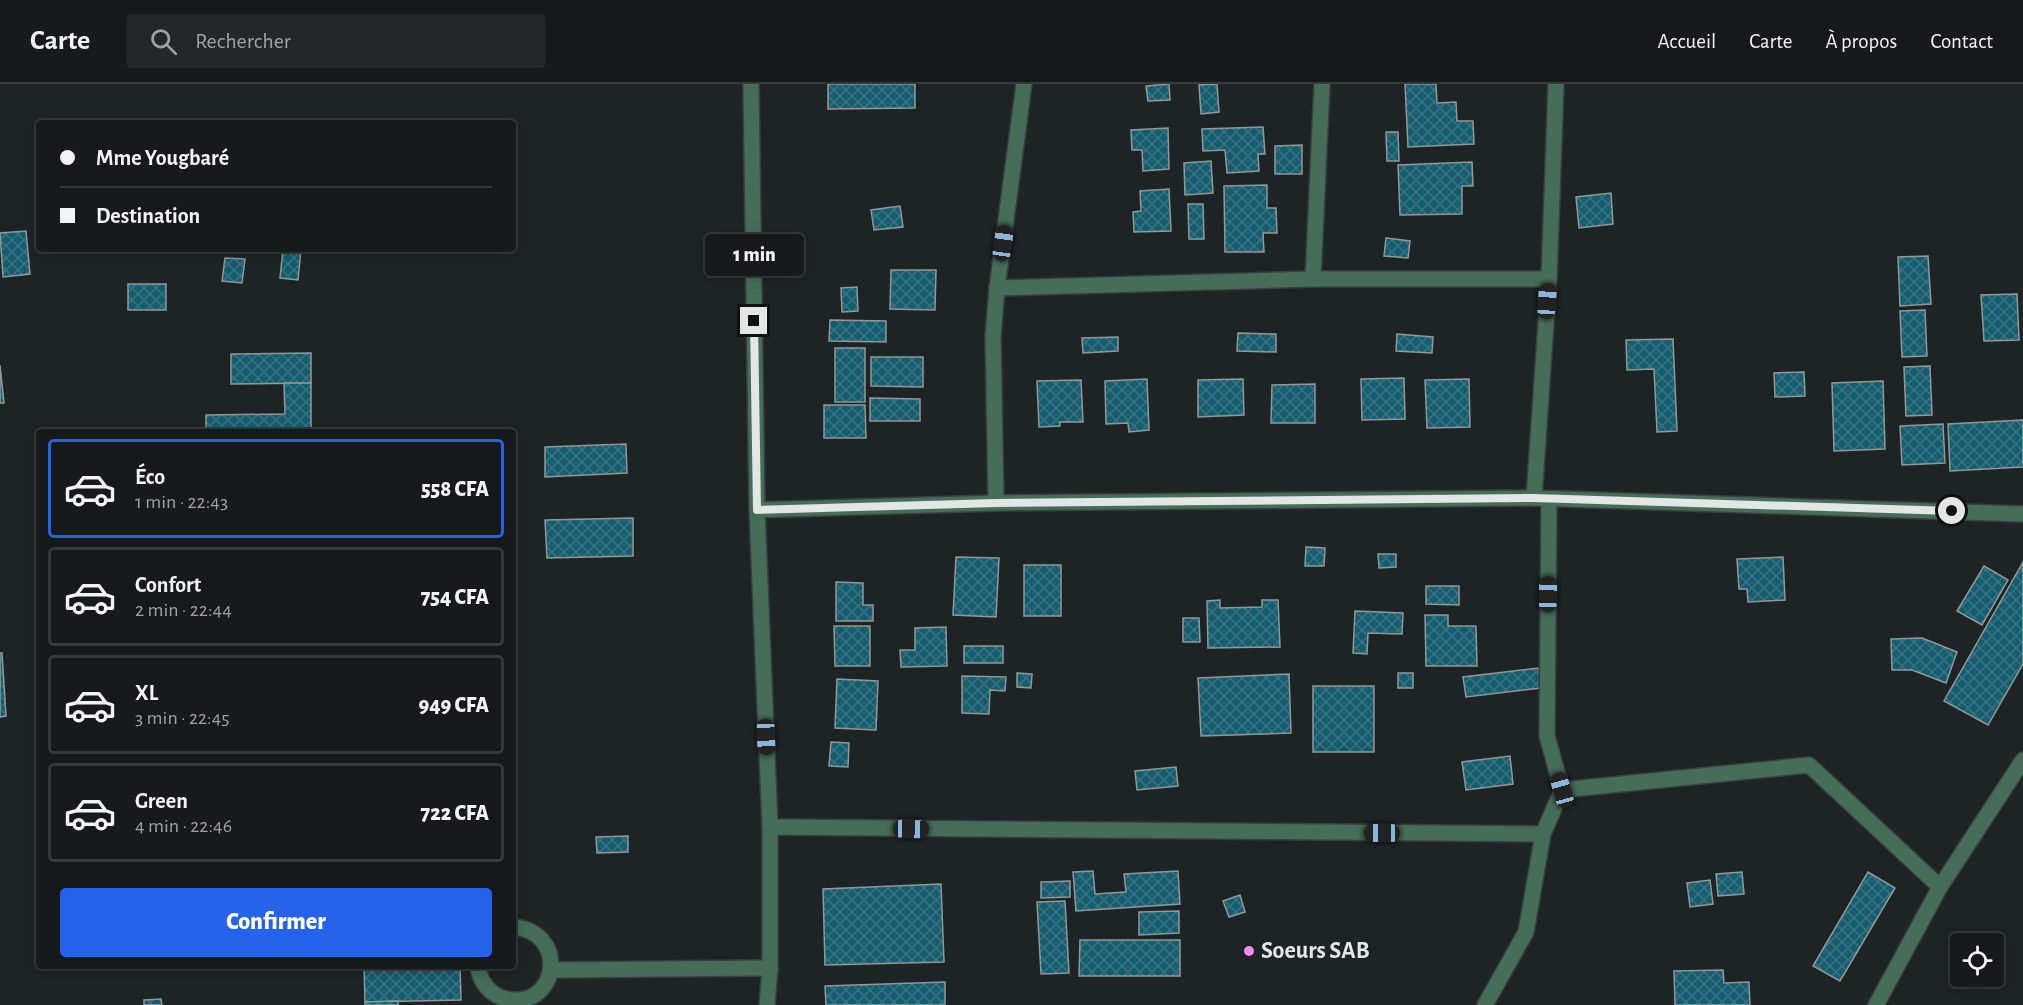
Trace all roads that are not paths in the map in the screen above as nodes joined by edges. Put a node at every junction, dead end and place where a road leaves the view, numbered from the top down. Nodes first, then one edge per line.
1 (751, 84) edge
2 (1024, 84) edge
3 (1322, 84) edge
4 (1556, 84) edge
5 (1313, 279) junction
6 (1549, 279) junction
7 (997, 288) junction
8 (1541, 498) junction
9 (996, 503) junction
10 (757, 510) junction
11 (2023, 514) edge
12 (2023, 760) edge
13 (1562, 790) junction
14 (770, 827) junction
15 (1543, 834) junction
16 (1940, 887) junction
17 (516, 927) edge
18 (770, 968) junction
19 (479, 969) edge
20 (551, 970) junction
21 (767, 1005) edge
22 (1485, 1005) edge
23 (1876, 1005) edge

1 - 10 street
2 - 7 street
3 - 5 street
4 - 6 street
5 - 6 street
5 - 7 street
6 - 8 street
7 - 9 street
8 - 9 street
8 - 11 street
8 - 13 street
9 - 10 street
10 - 14 street
12 - 16 street
13 - 15 street
13 - 16 street
14 - 15 street
14 - 18 street
15 - 22 street
16 - 23 street
17 - 20 street
18 - 20 street
18 - 21 street
19 - 20 street

